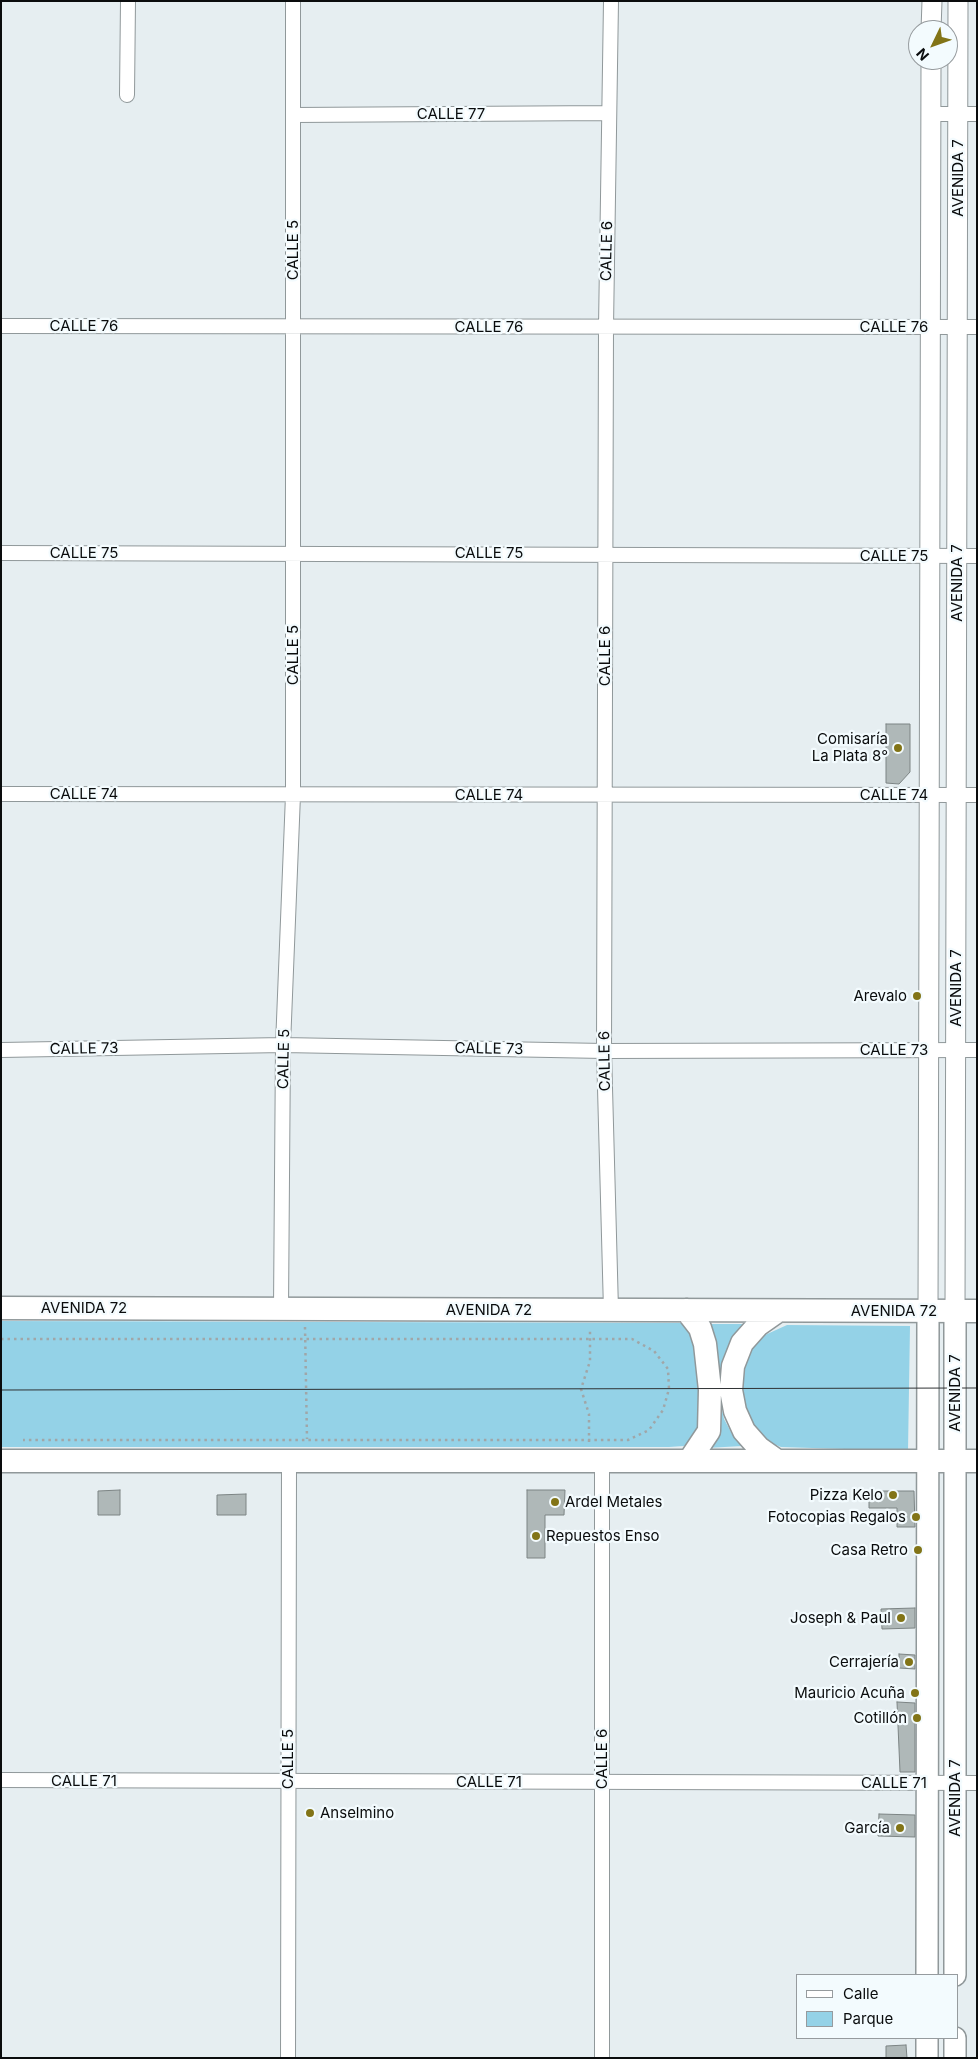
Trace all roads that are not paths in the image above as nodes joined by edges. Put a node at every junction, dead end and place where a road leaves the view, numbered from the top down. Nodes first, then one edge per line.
1 (128, 1) edge
2 (292, 1) edge
3 (611, 1) edge
4 (932, 1) edge
5 (958, 1) edge
6 (931, 20) edge
7 (931, 70) edge
8 (127, 95) dead end
9 (609, 113) junction
10 (931, 114) junction
11 (968, 114) edge
12 (294, 115) junction
13 (1, 326) edge
14 (293, 327) junction
15 (606, 327) junction
16 (931, 327) junction
17 (956, 327) junction
18 (977, 327) edge
19 (1, 553) edge
20 (293, 553) junction
21 (606, 554) junction
22 (930, 556) junction
23 (957, 556) junction
24 (977, 556) edge
25 (1, 794) edge
26 (293, 795) junction
27 (605, 795) junction
28 (930, 795) junction
29 (956, 795) junction
30 (977, 795) edge
31 (284, 1045) junction
32 (1, 1050) edge
33 (929, 1050) junction
34 (956, 1050) junction
35 (977, 1050) edge
36 (604, 1051) junction
37 (1, 1308) edge
38 (281, 1308) junction
39 (600, 1310) junction
40 (686, 1310) junction
41 (928, 1310) junction
42 (778, 1311) junction
43 (966, 1311) edge
44 (301, 1453) junction
45 (592, 1454) junction
46 (776, 1460) junction
47 (1, 1461) edge
48 (689, 1461) junction
49 (927, 1461) junction
50 (966, 1461) edge
51 (1, 1780) edge
52 (288, 1781) junction
53 (602, 1782) junction
54 (927, 1783) junction
55 (955, 1783) junction
56 (977, 1783) edge
57 (927, 1974) edge
58 (955, 1974) edge
59 (927, 2039) edge
60 (954, 2039) edge
61 (288, 2058) edge
62 (602, 2058) edge
63 (927, 2058) edge
64 (954, 2058) edge

1 - 8 street
2 - 12 street, CALLE 5
3 - 9 street, CALLE 6
4 - 6 main road
5 - 11 main road, AVENIDA 7
7 - 10 main road, AVENIDA 7
9 - 12 street, CALLE 77
9 - 15 street, CALLE 6
10 - 11 street
10 - 16 main road, AVENIDA 7
11 - 17 main road, AVENIDA 7
12 - 14 street, CALLE 5
13 - 14 street, CALLE 76
14 - 15 street, CALLE 76
14 - 20 street, CALLE 5
15 - 16 street, CALLE 76
15 - 21 street, CALLE 6
16 - 17 street, CALLE 76
16 - 22 main road, AVENIDA 7
17 - 18 street, CALLE 76
17 - 23 main road, AVENIDA 7
19 - 20 street, CALLE 75
20 - 21 street, CALLE 75
20 - 26 street, CALLE 5
21 - 22 street, CALLE 75
21 - 27 street, CALLE 6
22 - 23 street, CALLE 75
22 - 28 main road, AVENIDA 7
23 - 24 street, CALLE 75
23 - 29 main road, AVENIDA 7
25 - 26 street, CALLE 74
26 - 27 street, CALLE 74
26 - 31 street, CALLE 5
27 - 28 street, CALLE 74
27 - 36 street, CALLE 6
28 - 29 street, CALLE 74
28 - 33 main road, AVENIDA 7
29 - 30 street, CALLE 74
29 - 34 main road, AVENIDA 7
31 - 32 street, CALLE 73
31 - 36 street, CALLE 73
31 - 38 street, CALLE 5
33 - 34 street, CALLE 73
33 - 36 street, CALLE 73
33 - 41 main road, AVENIDA 7
34 - 35 street, CALLE 73
34 - 43 main road, AVENIDA 7
36 - 39 street, CALLE 6
37 - 38 highway, AVENIDA 72
38 - 39 highway, AVENIDA 72
39 - 40 highway, AVENIDA 72
40 - 42 highway, AVENIDA 72
40 - 48 highway
41 - 42 highway, AVENIDA 72
41 - 43 highway, AVENIDA 72
41 - 49 main road, AVENIDA 7
42 - 46 highway
43 - 50 main road, AVENIDA 7
44 - 45 highway
44 - 47 highway
44 - 52 street, CALLE 5
45 - 48 highway
45 - 53 street, CALLE 6
46 - 48 highway
46 - 49 highway
49 - 50 highway
49 - 54 main road, AVENIDA 7
50 - 55 main road, AVENIDA 7
51 - 52 street, CALLE 71
52 - 53 street, CALLE 71
52 - 61 street, CALLE 5
53 - 54 street, CALLE 71
53 - 62 street, CALLE 6
54 - 55 street, CALLE 71
54 - 57 main road, AVENIDA 7
55 - 56 street, CALLE 71
55 - 58 main road, AVENIDA 7
59 - 63 main road
60 - 64 main road

